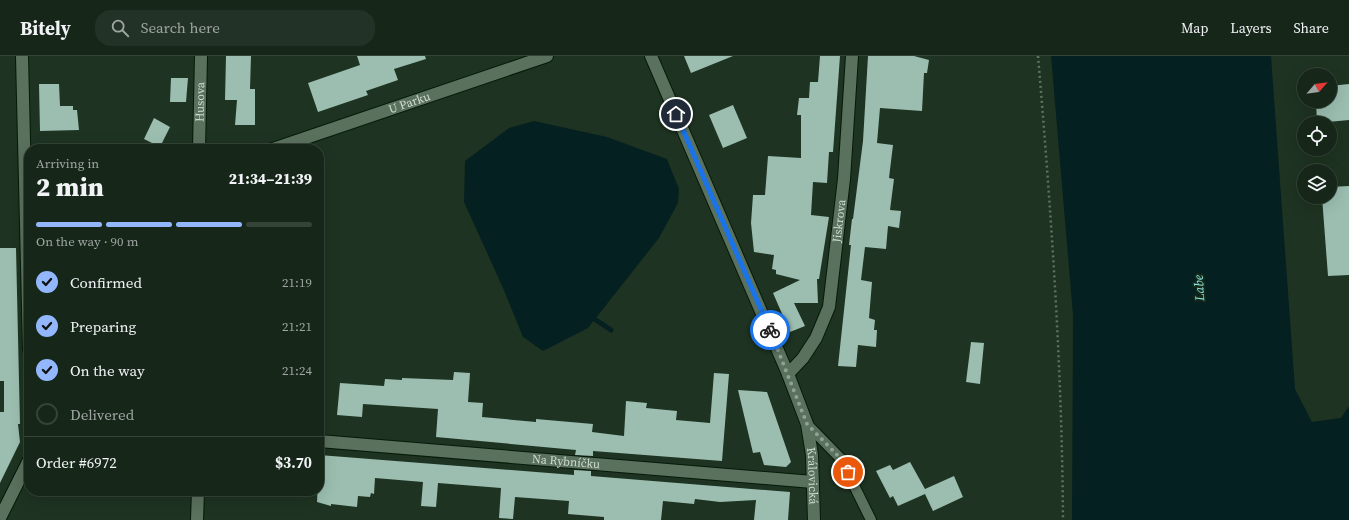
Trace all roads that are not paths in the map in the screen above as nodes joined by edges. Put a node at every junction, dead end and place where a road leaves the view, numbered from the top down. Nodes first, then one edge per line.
1 (22, 56) edge
2 (201, 56) edge
3 (547, 56) edge
4 (652, 56) edge
5 (852, 56) edge
6 (24, 144) edge
7 (199, 144) edge
8 (288, 144) edge
9 (788, 374) junction
10 (807, 424) junction
11 (324, 441) edge
12 (24, 470) edge
13 (813, 482) junction
14 (198, 496) edge
15 (0, 518) edge
16 (197, 520) edge
17 (814, 520) edge
18 (871, 520) edge

1 - 6 street
2 - 7 street, Husova
3 - 8 street, U Parku
4 - 9 street, Královická
5 - 9 street, Jiskrova
9 - 10 street, Královická
10 - 13 street, Královická
10 - 18 lane
11 - 13 street, Na Rybníčku
12 - 15 street
13 - 17 street, Královická
14 - 16 street

